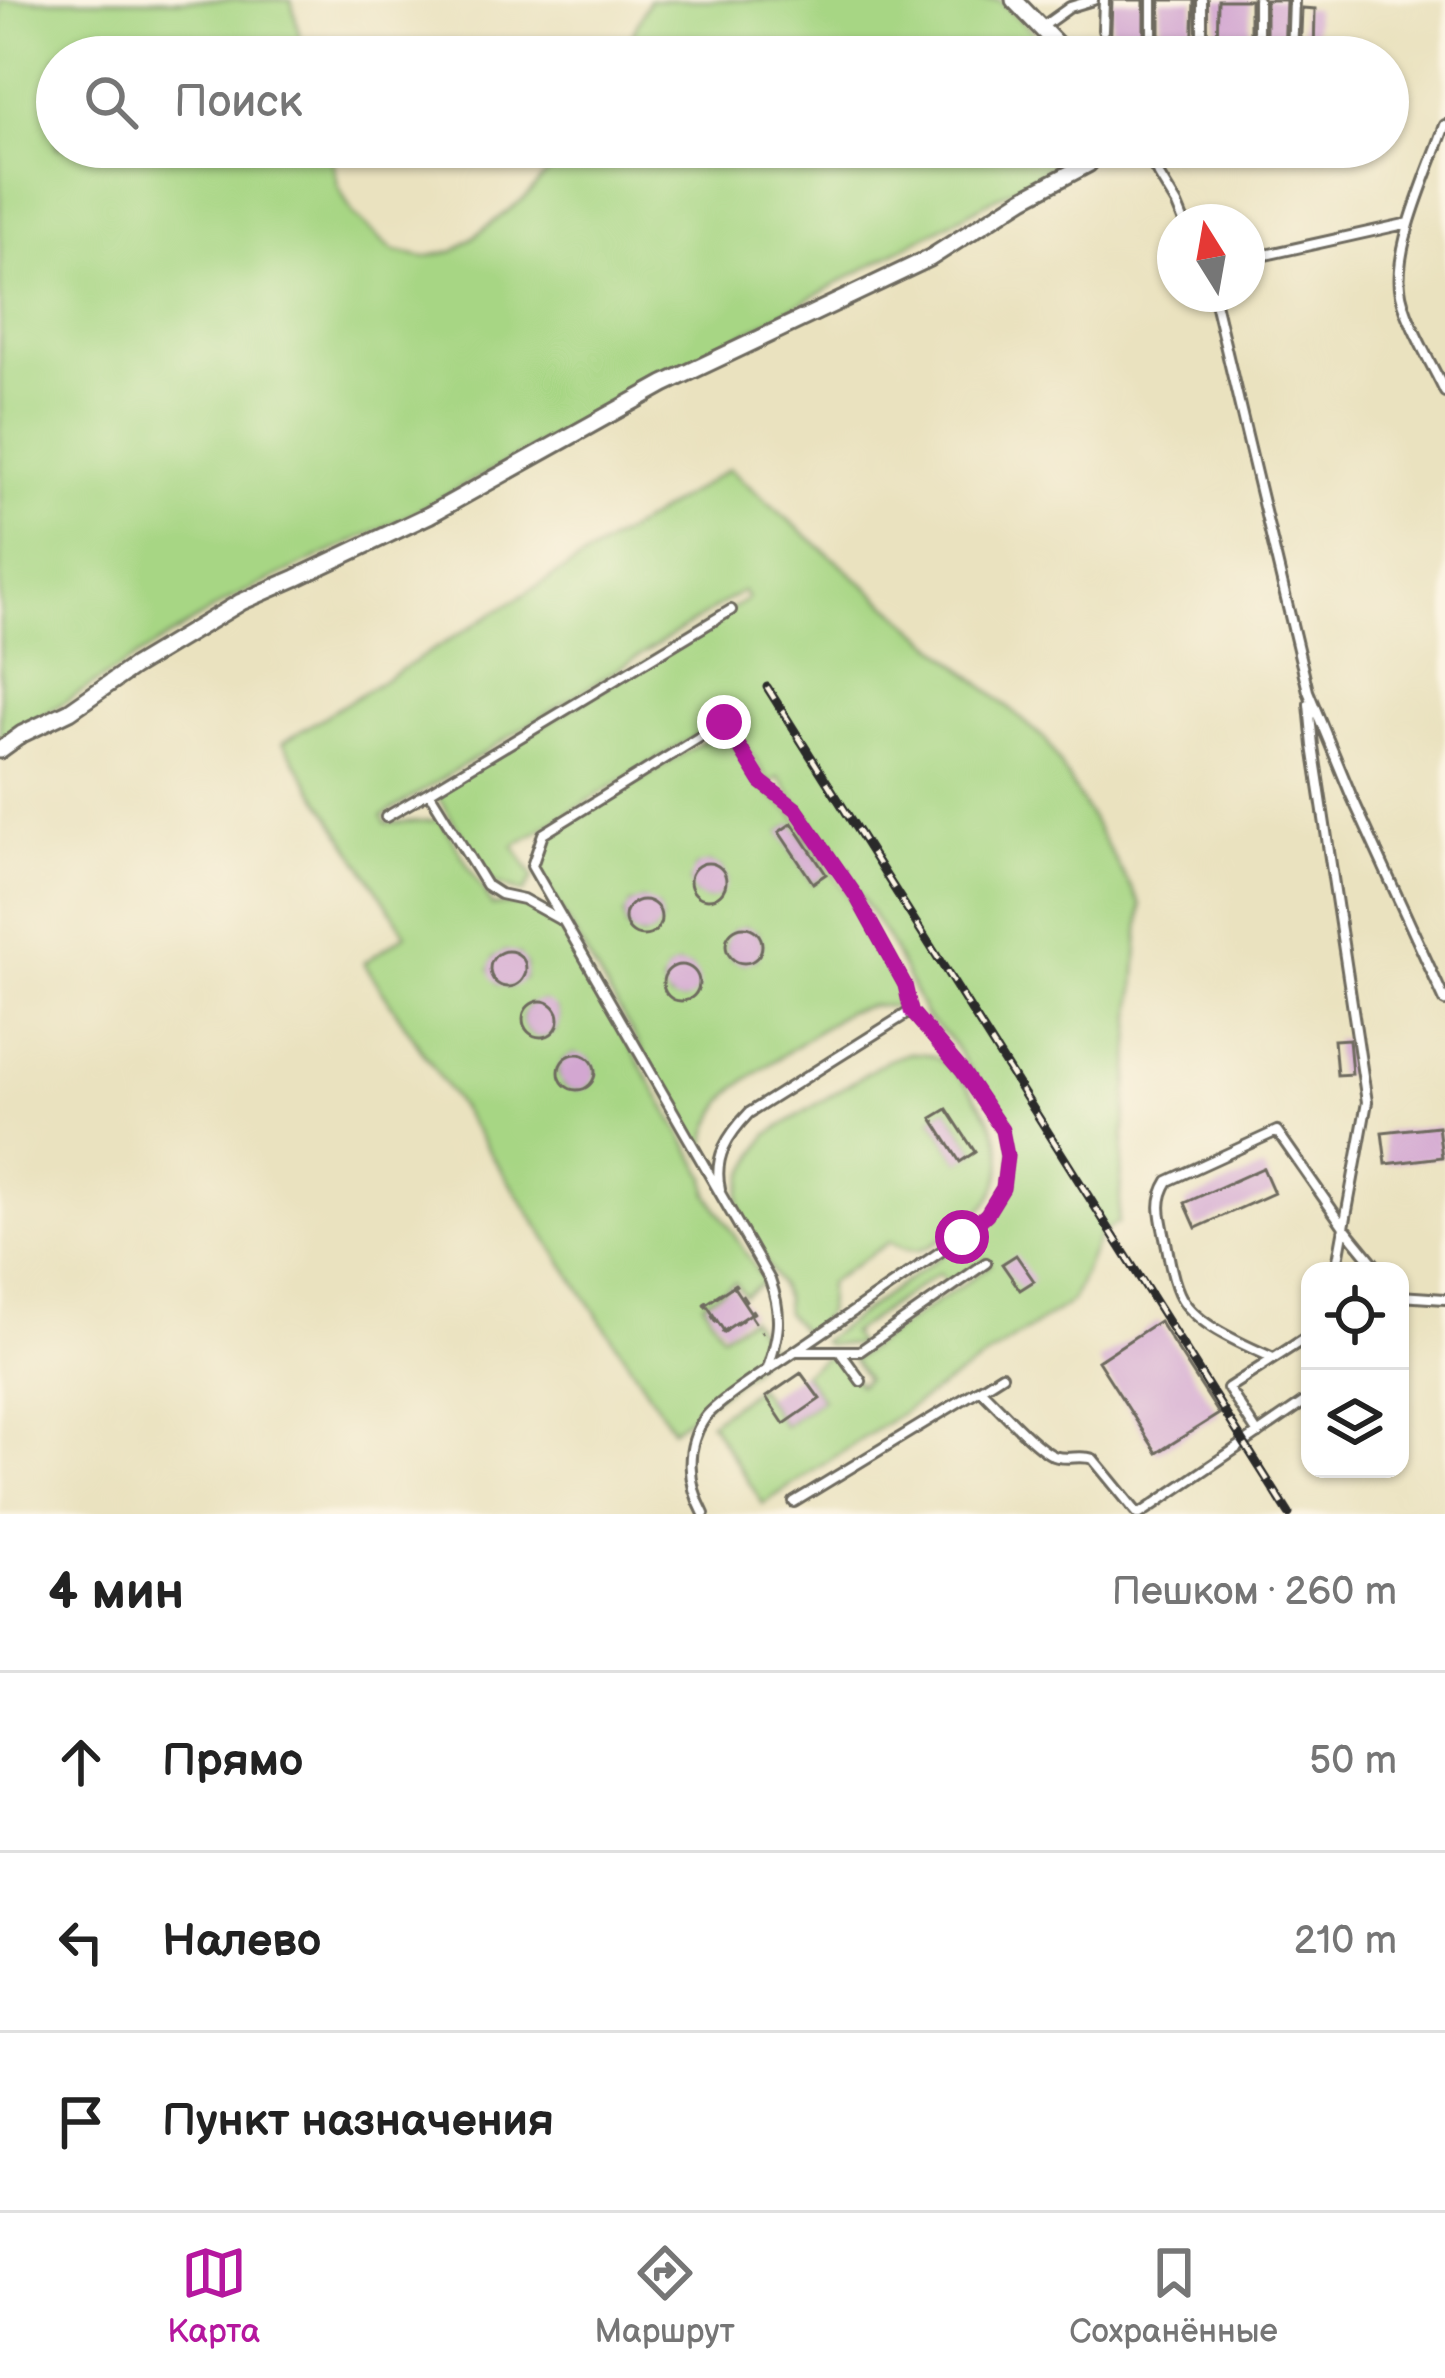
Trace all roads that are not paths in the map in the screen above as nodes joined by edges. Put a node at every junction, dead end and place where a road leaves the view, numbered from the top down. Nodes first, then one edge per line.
1 (1014, 0) edge
2 (1093, 0) edge
3 (1103, 0) edge
4 (1152, 0) edge
5 (1202, 0) edge
6 (1258, 0) edge
7 (1294, 0) edge
8 (1042, 28) junction
9 (1103, 30) dead end
10 (1049, 36) edge
11 (1152, 36) edge
12 (1202, 36) edge
13 (1258, 36) edge
14 (1293, 36) edge
15 (1445, 124) edge
16 (1080, 168) edge
17 (1155, 168) edge
18 (1177, 204) edge
19 (1411, 222) junction
20 (1265, 255) edge
21 (1217, 312) edge
22 (1445, 392) edge
23 (730, 610) dead end
24 (1308, 691) junction
25 (0, 750) edge
26 (429, 791) junction
27 (386, 817) dead end
28 (537, 876) junction
29 (523, 899) junction
30 (560, 920) junction
31 (1445, 1001) edge
32 (911, 1011) junction
33 (722, 1196) junction
34 (1344, 1227) junction
35 (1338, 1262) edge
36 (1372, 1262) edge
37 (986, 1264) dead end
38 (1409, 1297) edge
39 (1445, 1299) edge
40 (1301, 1341) edge
41 (796, 1351) junction
42 (839, 1351) junction
43 (1274, 1358) junction
44 (767, 1371) junction
45 (1002, 1375) dead end
46 (861, 1381) dead end
47 (980, 1389) junction
48 (1301, 1404) edge
49 (1258, 1434) junction
50 (794, 1502) dead end
51 (704, 1514) edge
52 (1139, 1514) edge

1 - 8 street
2 - 8 lane
3 - 9 lane
4 - 11 lane
5 - 12 lane
6 - 13 lane
7 - 14 lane
8 - 10 street
15 - 19 lane
16 - 25 street
17 - 18 lane
19 - 20 lane
19 - 22 lane
21 - 24 lane
23 - 26 lane
24 - 31 lane
24 - 34 lane
26 - 27 lane
26 - 29 lane
28 - 29 lane
28 - 30 lane
28 - 32 lane
29 - 30 lane
30 - 33 lane
32 - 33 lane
32 - 41 lane
33 - 44 lane
34 - 35 lane
34 - 36 lane
34 - 43 lane
37 - 42 lane
38 - 39 lane
40 - 43 lane
41 - 42 lane
41 - 44 lane
42 - 46 lane
43 - 49 lane
44 - 51 lane
45 - 47 lane
47 - 50 lane
47 - 52 lane
48 - 49 lane
49 - 52 lane

